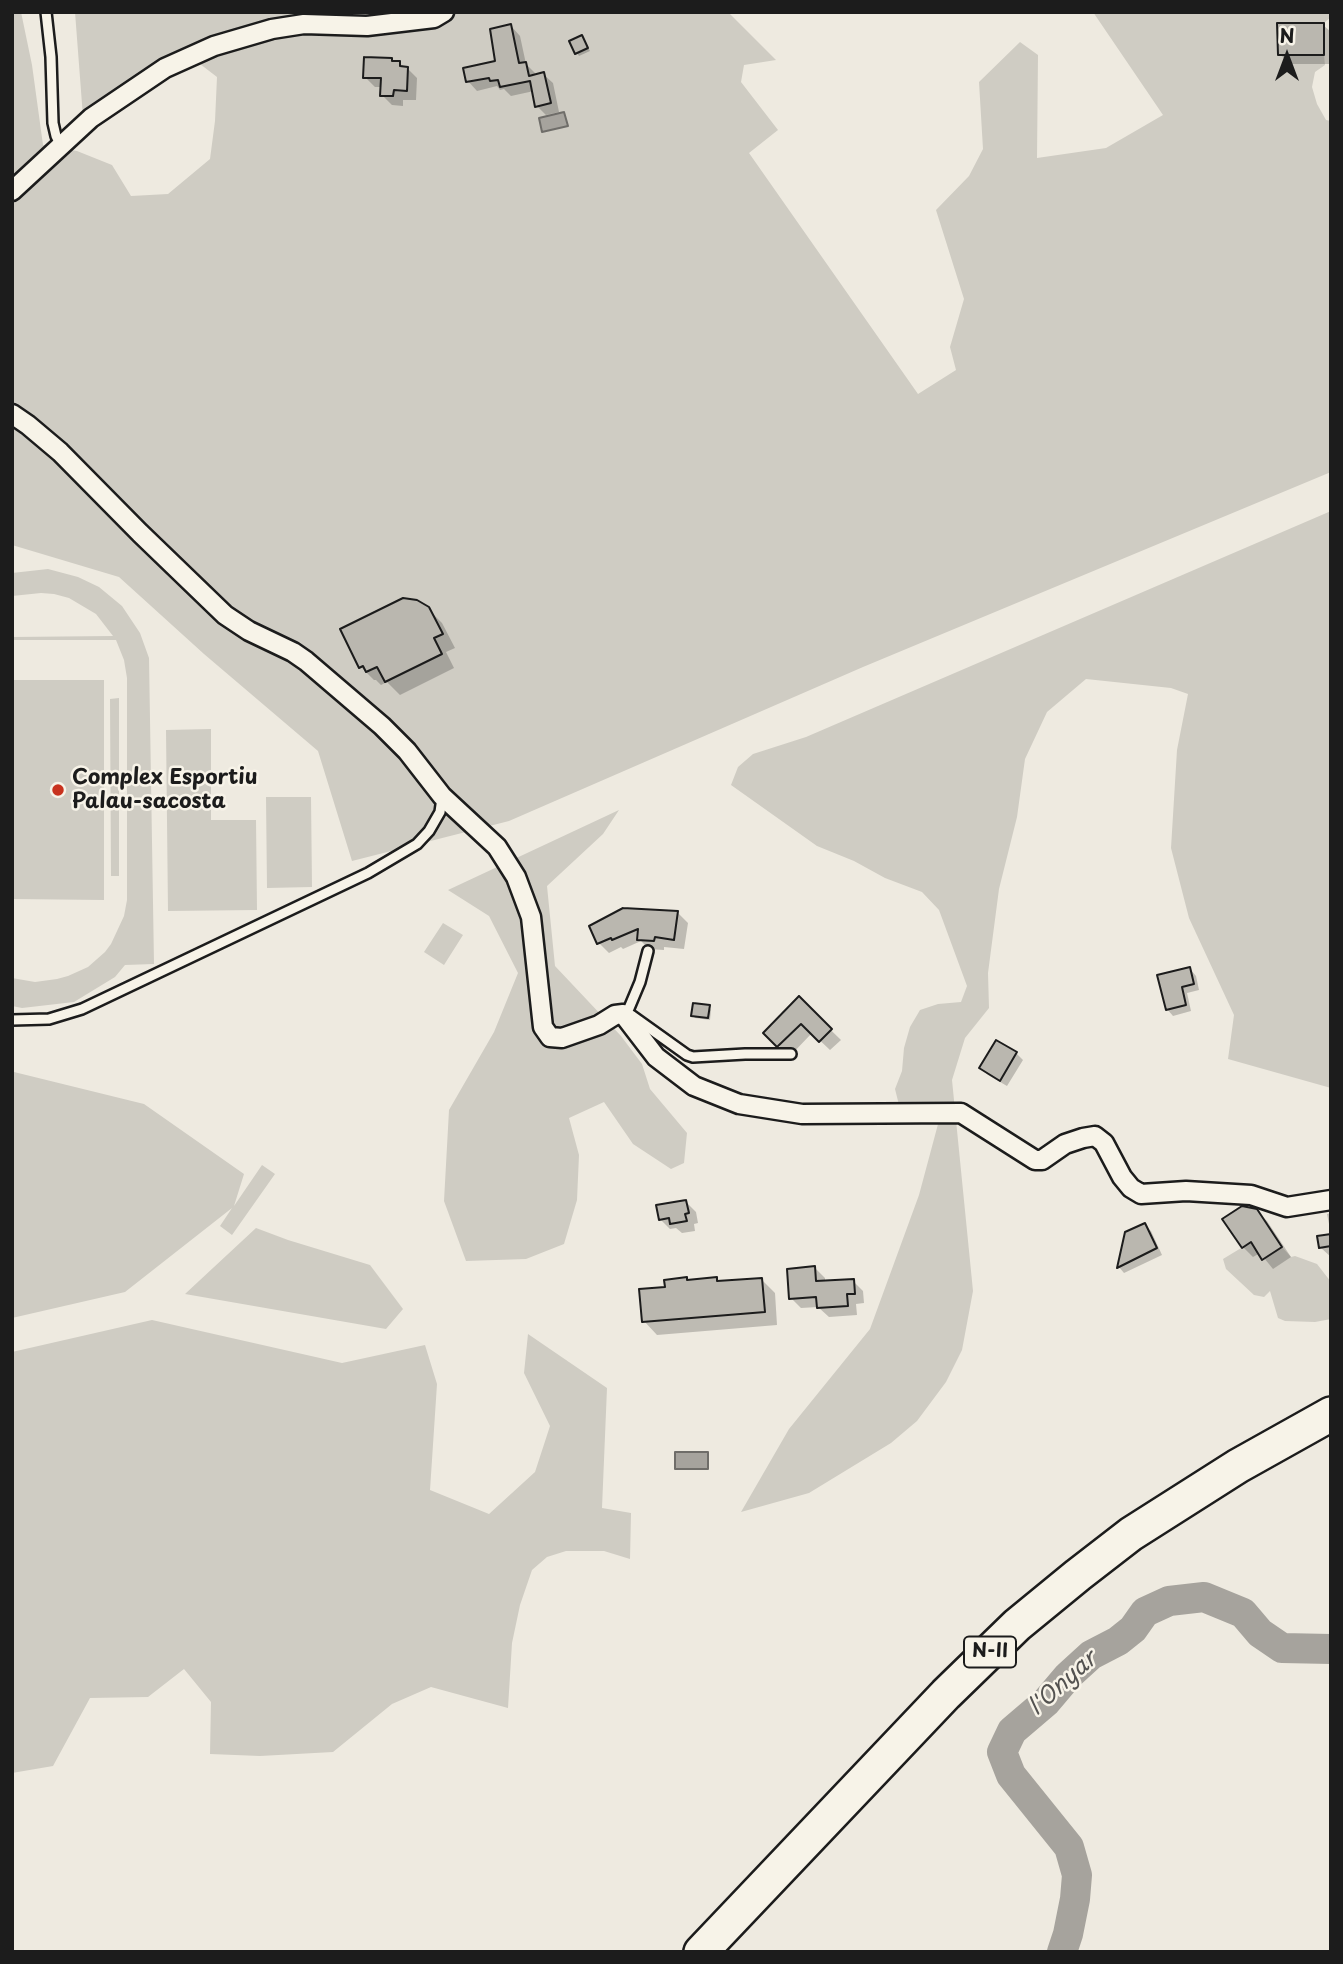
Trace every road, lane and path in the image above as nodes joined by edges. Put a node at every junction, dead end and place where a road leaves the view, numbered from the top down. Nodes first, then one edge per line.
1 (46, 12) edge
2 (444, 12) edge
3 (61, 146) junction
4 (12, 191) edge
5 (12, 414) edge
6 (442, 796) junction
7 (648, 951) dead end
8 (625, 1014) junction
9 (12, 1020) edge
10 (791, 1054) dead end
11 (1331, 1200) edge
12 (1331, 1414) edge
13 (701, 1952) edge

1 - 3 lane
2 - 3 street
3 - 4 street
5 - 6 street
6 - 8 street
6 - 9 lane
7 - 8 lane
8 - 10 lane
8 - 11 street
12 - 13 highway, N-II

